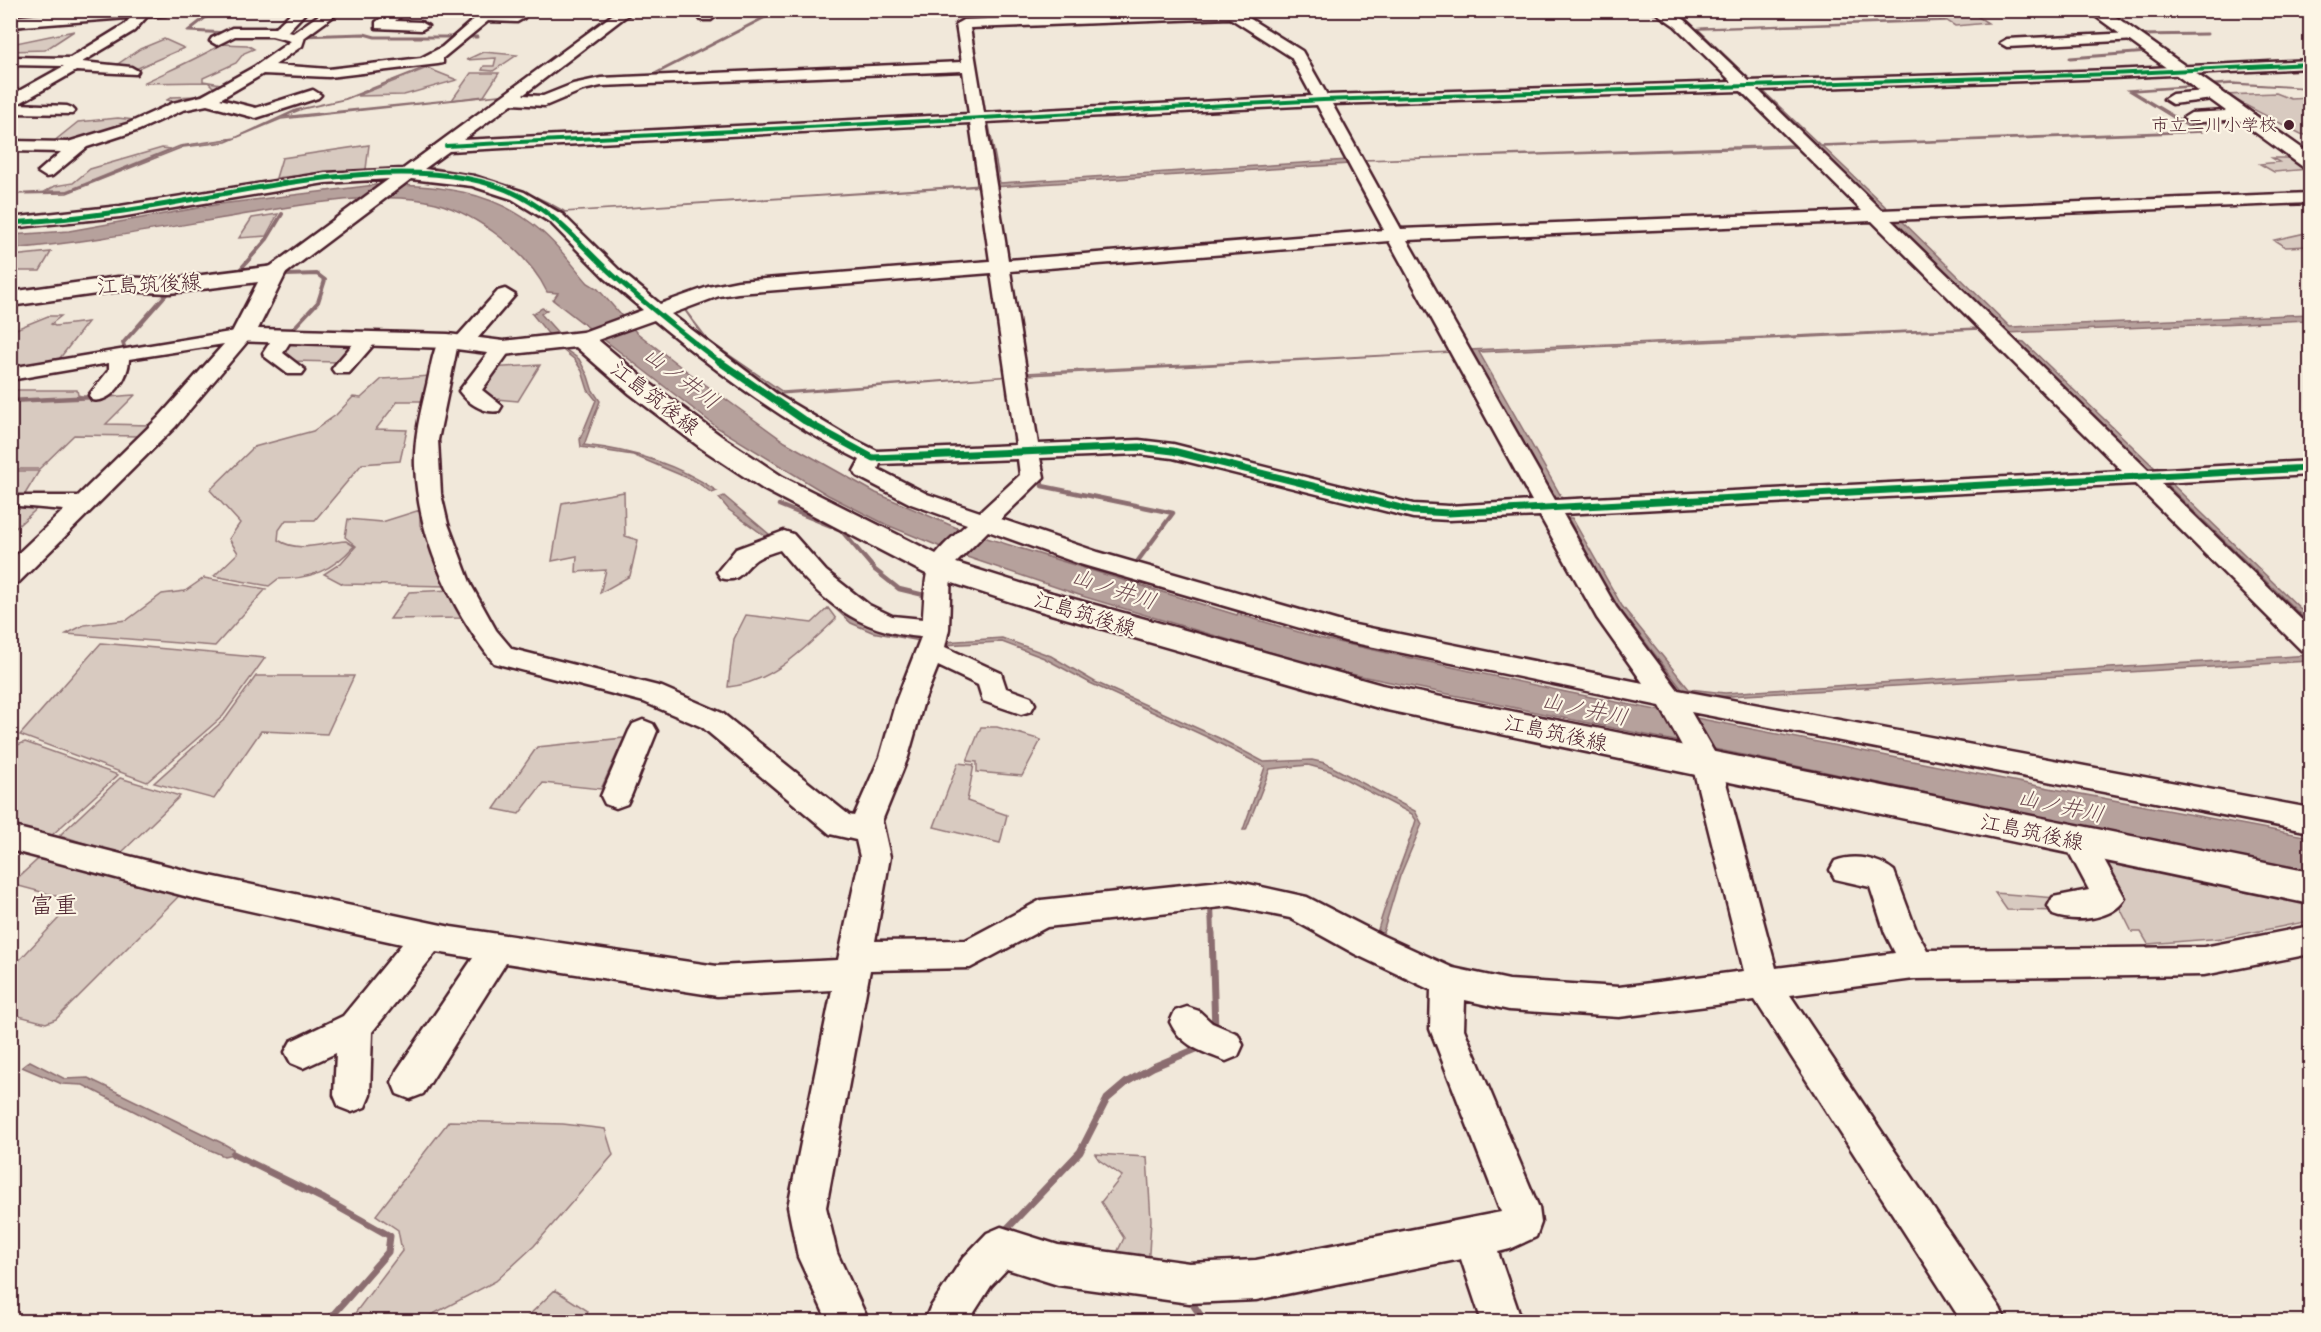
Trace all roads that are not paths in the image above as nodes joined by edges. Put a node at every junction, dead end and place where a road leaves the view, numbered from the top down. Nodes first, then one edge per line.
1 (166, 10) edge
2 (302, 10) edge
3 (336, 10) edge
4 (401, 10) edge
5 (628, 10) edge
6 (1658, 10) edge
7 (2095, 10) edge
8 (2300, 10) edge
9 (140, 12) edge
10 (1229, 12) edge
11 (2310, 15) edge
12 (517, 18) dead end
13 (10, 22) edge
14 (421, 26) dead end
15 (1994, 30) dead end
16 (278, 32) junction
17 (296, 37) junction
18 (2132, 37) junction
19 (217, 41) dead end
20 (2097, 59) dead end
21 (10, 61) edge
22 (73, 64) junction
23 (2171, 64) junction
24 (2310, 64) edge
25 (968, 66) junction
26 (260, 69) junction
27 (131, 70) dead end
28 (1746, 87) junction
29 (313, 95) dead end
30 (2216, 95) junction
31 (508, 99) junction
32 (2172, 99) dead end
33 (207, 100) junction
34 (1323, 100) junction
35 (10, 102) edge
36 (10, 108) edge
37 (67, 111) dead end
38 (2244, 115) junction
39 (2198, 116) dead end
40 (977, 118) junction
41 (80, 145) junction
42 (10, 146) edge
43 (446, 146) junction
44 (2310, 163) edge
45 (46, 172) dead end
46 (400, 179) junction
47 (2310, 198) edge
48 (1878, 215) junction
49 (10, 224) edge
50 (1395, 235) junction
51 (1000, 266) junction
52 (274, 273) junction
53 (505, 295) dead end
54 (10, 299) edge
55 (658, 311) junction
56 (242, 336) junction
57 (283, 337) junction
58 (588, 337) junction
59 (368, 339) junction
60 (455, 342) junction
61 (502, 348) junction
62 (119, 355) junction
63 (342, 369) dead end
64 (296, 370) dead end
65 (10, 374) edge
66 (100, 394) dead end
67 (491, 406) dead end
68 (1030, 452) junction
69 (873, 458) junction
70 (2310, 468) edge
71 (2143, 477) junction
72 (27, 501) dead end
73 (84, 503) junction
74 (1548, 507) junction
75 (979, 526) junction
76 (942, 563) junction
77 (730, 572) dead end
78 (10, 576) edge
79 (933, 640) junction
80 (2310, 643) edge
81 (1671, 702) junction
82 (1021, 704) dead end
83 (643, 731) dead end
84 (1703, 760) junction
85 (2126, 774) dead end
86 (616, 796) dead end
87 (2310, 807) edge
88 (2310, 820) edge
89 (870, 831) junction
90 (10, 838) edge
91 (2078, 841) junction
92 (1846, 870) dead end
93 (2310, 888) edge
94 (2064, 906) dead end
95 (429, 936) junction
96 (2310, 940) edge
97 (498, 948) junction
98 (854, 965) junction
99 (1918, 965) junction
100 (1448, 982) junction
101 (1764, 984) junction
102 (1187, 1022) dead end
103 (355, 1027) junction
104 (1226, 1045) dead end
105 (303, 1052) dead end
106 (410, 1082) dead end
107 (352, 1095) dead end
108 (1473, 1237) junction
109 (849, 1322) edge
110 (944, 1322) edge
111 (1502, 1322) edge
112 (1986, 1322) edge

1 - 9 main road
2 - 16 street
3 - 17 street
4 - 14 street
5 - 31 street
6 - 28 street
7 - 18 main road
8 - 11 street
9 - 13 main road
9 - 22 street
10 - 25 street
10 - 34 street
12 - 26 street
15 - 18 street
16 - 17 street
16 - 19 street
17 - 26 street
18 - 23 main road
20 - 23 street
21 - 22 street
22 - 27 street
22 - 35 street
23 - 24 street
23 - 28 street
23 - 30 main road
25 - 31 street
25 - 40 street
26 - 33 street
28 - 34 street
28 - 48 street
29 - 33 street
30 - 32 street
30 - 38 main road
31 - 43 street
33 - 41 street
34 - 40 street
34 - 50 street
36 - 37 street
38 - 39 street
38 - 44 main road
40 - 43 street
40 - 51 street
41 - 42 street
41 - 45 street
43 - 46 street
46 - 49 street
46 - 52 street
46 - 55 street
47 - 48 street
48 - 50 street
48 - 71 street
50 - 51 street
50 - 74 street
51 - 55 street
51 - 68 street
52 - 54 main road, 江島筑後線
52 - 56 main road
53 - 60 street
55 - 58 street
55 - 69 street
56 - 57 main road
56 - 62 street
56 - 73 street
57 - 59 main road
57 - 64 street
58 - 61 main road
58 - 76 main road, 江島筑後線
59 - 60 main road
59 - 63 street
60 - 61 main road
60 - 89 street
61 - 67 street
62 - 65 street
62 - 66 street
68 - 69 street
68 - 74 street
68 - 75 street
69 - 75 street
70 - 71 street
71 - 74 street
71 - 80 street
72 - 73 street
73 - 78 street
74 - 81 street
75 - 76 street
75 - 81 street
76 - 79 street
76 - 84 main road, 江島筑後線
77 - 79 street
79 - 82 street
79 - 89 street
81 - 84 street
81 - 88 street
83 - 86 street
84 - 91 main road, 江島筑後線
84 - 101 street
85 - 87 street
89 - 98 street
90 - 95 street
91 - 93 main road, 江島筑後線
91 - 94 street
92 - 99 street
95 - 97 street
95 - 103 street
96 - 99 street
97 - 98 street
97 - 106 street
98 - 100 street
98 - 109 street
99 - 101 street
100 - 101 street
100 - 108 street
101 - 112 street
102 - 104 street
103 - 105 street
103 - 107 street
108 - 110 street
108 - 111 street

